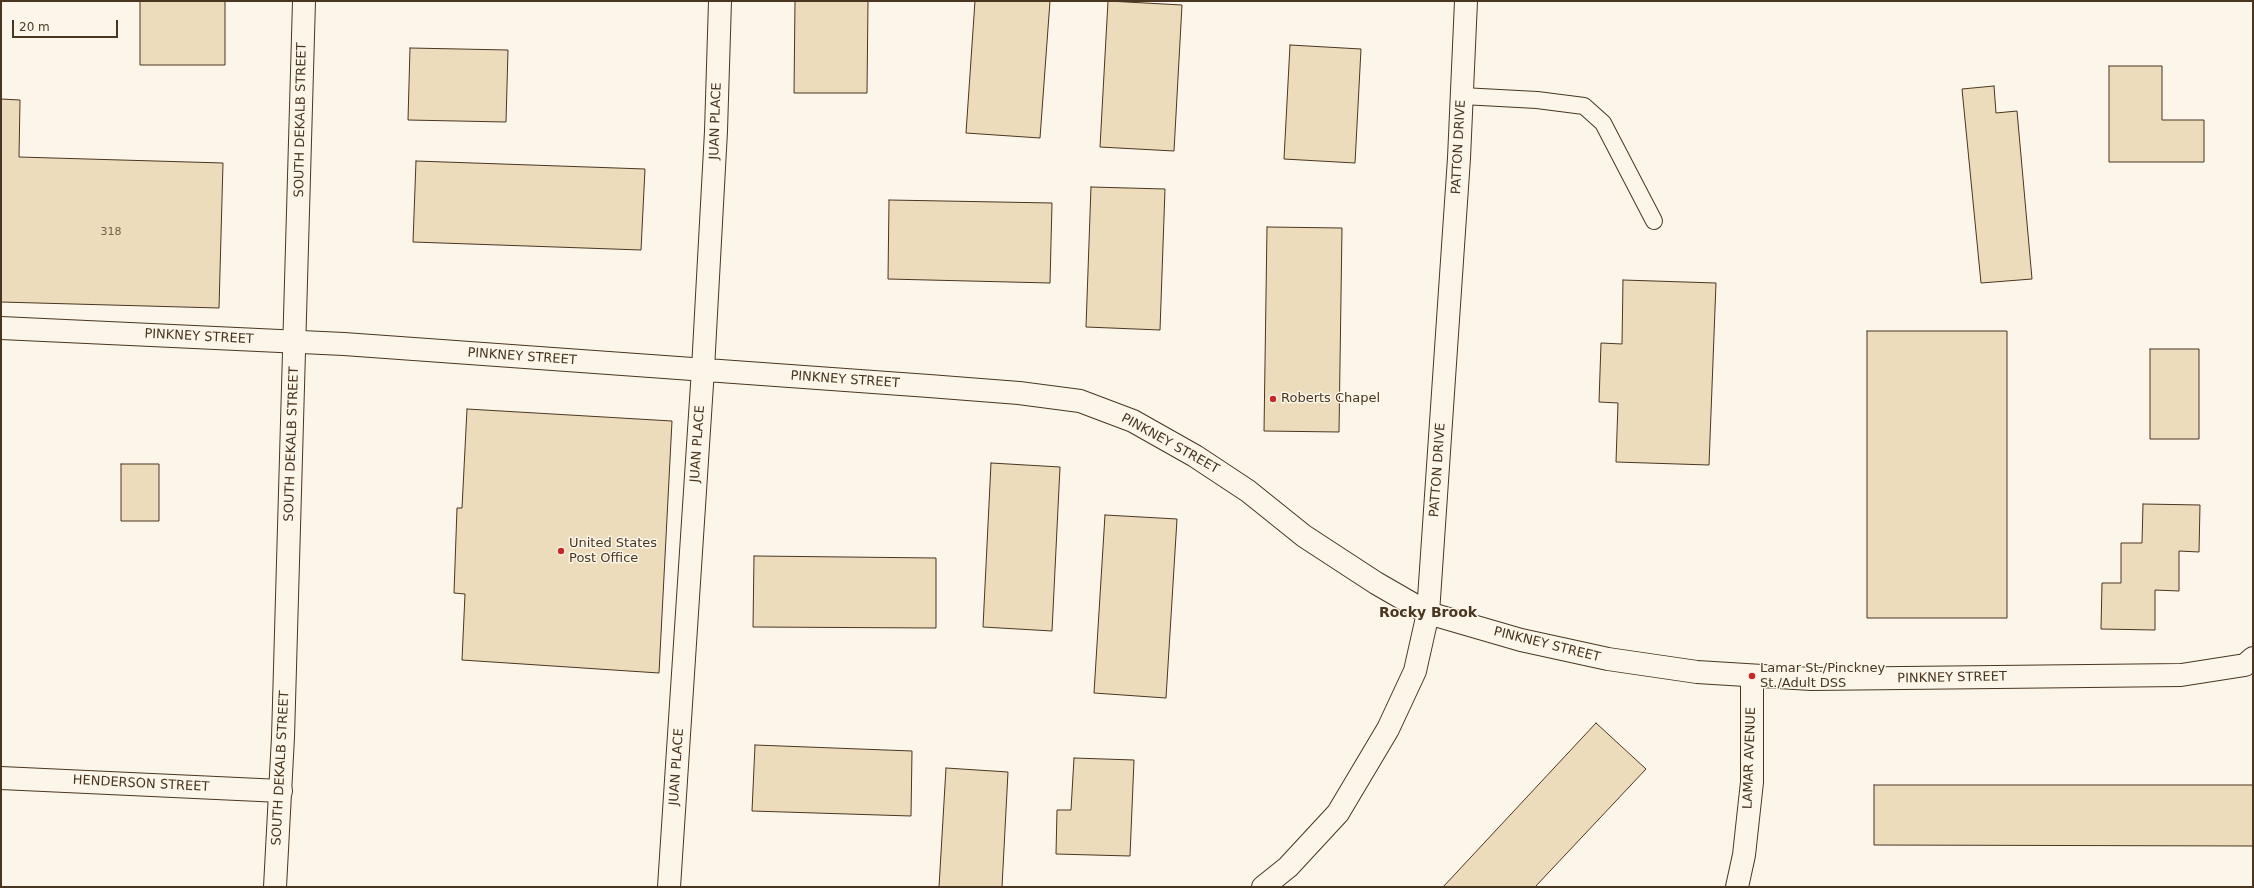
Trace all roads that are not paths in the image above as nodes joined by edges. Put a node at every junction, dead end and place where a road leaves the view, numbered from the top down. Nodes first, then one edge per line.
1 (304, 1) edge
2 (720, 1) edge
3 (1466, 1) edge
4 (1462, 96) junction
5 (1654, 221) dead end
6 (1, 328) edge
7 (295, 342) junction
8 (703, 369) junction
9 (1428, 613) junction
10 (2249, 662) edge
11 (1752, 676) junction
12 (1, 778) edge
13 (281, 790) junction
14 (275, 887) edge
15 (669, 887) edge
16 (1263, 887) edge
17 (1737, 887) edge

1 - 7 street, SOUTH DEKALB STREET
2 - 8 street, JUAN PLACE
3 - 4 street, PATTON DRIVE
4 - 5 lane
4 - 9 street, PATTON DRIVE
6 - 7 street, PINKNEY STREET
7 - 8 street, PINKNEY STREET
7 - 13 street, SOUTH DEKALB STREET
8 - 9 street, PINKNEY STREET
8 - 15 street, JUAN PLACE
9 - 11 street, PINKNEY STREET
9 - 16 street, PATTON DRIVE
10 - 11 street, PINKNEY STREET
11 - 17 street, LAMAR AVENUE
12 - 13 street, HENDERSON STREET
13 - 14 street, SOUTH DEKALB STREET

